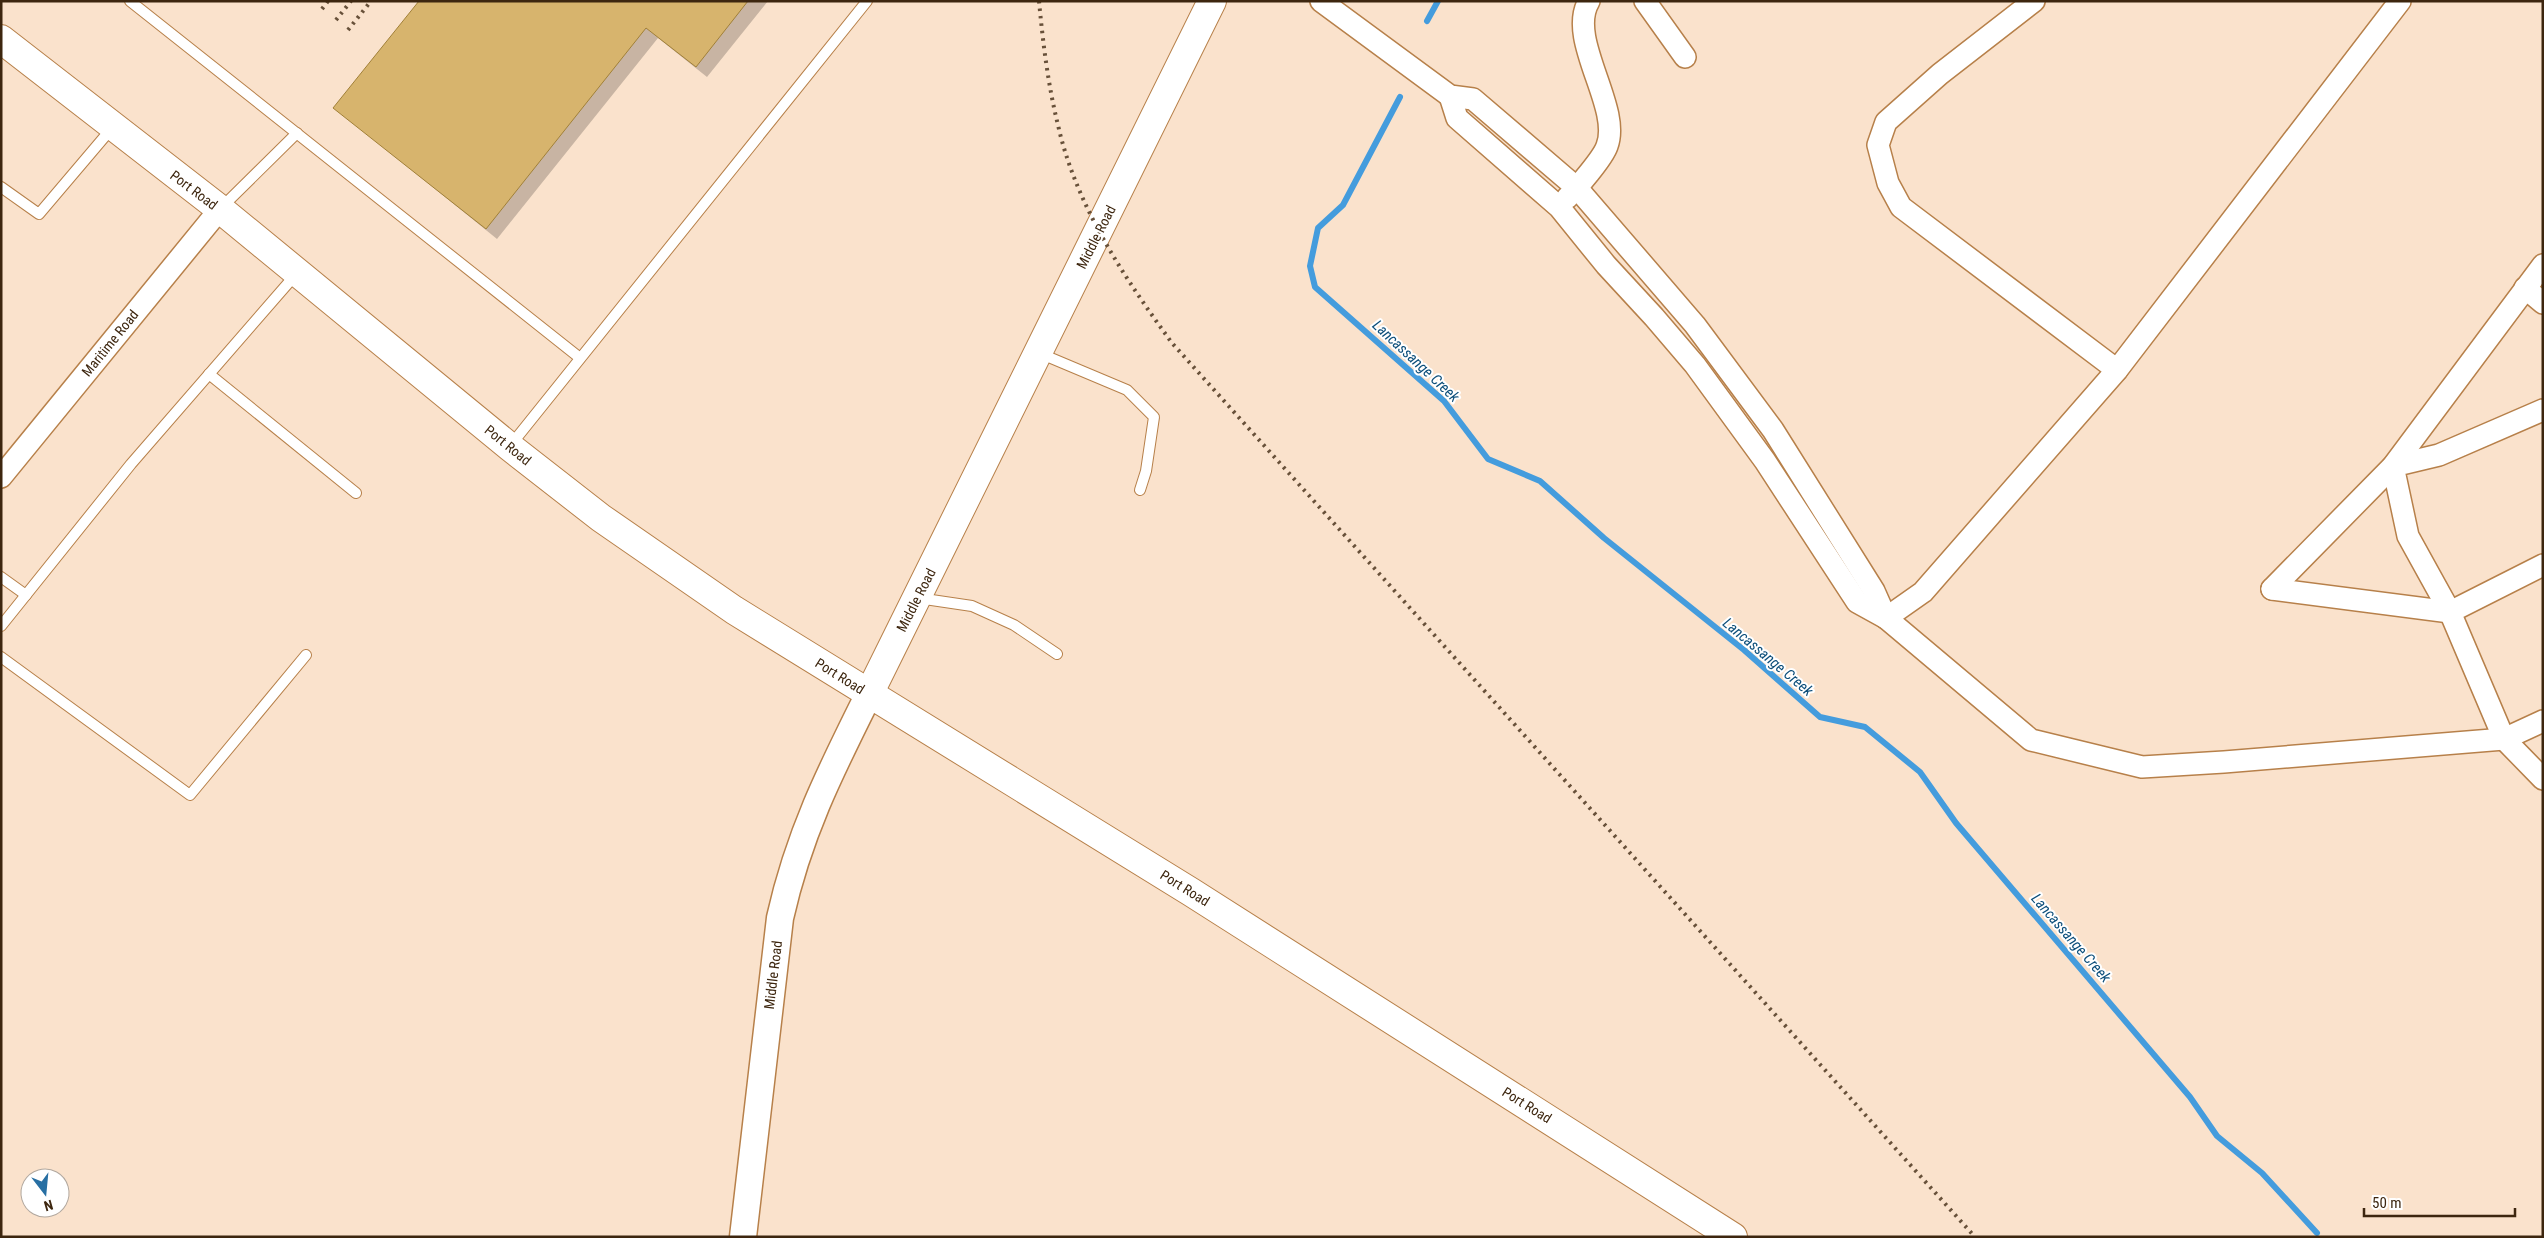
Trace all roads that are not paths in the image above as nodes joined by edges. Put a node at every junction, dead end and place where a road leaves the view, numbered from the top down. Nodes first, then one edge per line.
1 (130, 1) edge
2 (867, 1) edge
3 (1212, 1) edge
4 (1321, 1) edge
5 (1589, 1) edge
6 (1645, 1) edge
7 (2034, 1) edge
8 (2400, 1) edge
9 (1, 39) edge
10 (1685, 57) dead end
11 (1450, 96) junction
12 (112, 127) junction
13 (297, 133) junction
14 (1, 188) edge
15 (1577, 188) junction
16 (1559, 207) junction
17 (220, 209) junction
18 (2543, 265) edge
19 (297, 273) junction
20 (2525, 288) junction
21 (2543, 303) edge
22 (1038, 353) junction
23 (580, 358) junction
24 (2116, 370) junction
25 (209, 374) junction
26 (2543, 410) edge
27 (510, 447) junction
28 (2393, 466) junction
29 (1, 477) edge
30 (1140, 490) dead end
31 (356, 493) dead end
32 (2543, 565) edge
33 (1, 577) edge
34 (26, 595) junction
35 (917, 598) junction
36 (2450, 612) junction
37 (1886, 618) junction
38 (1, 626) edge
39 (1057, 654) dead end
40 (306, 655) dead end
41 (1, 657) edge
42 (869, 694) junction
43 (2543, 720) edge
44 (2504, 739) junction
45 (2543, 779) edge
46 (743, 1237) edge
47 (1733, 1237) edge

1 - 13 lane
2 - 23 lane
3 - 22 main road, Middle Road
4 - 11 street
5 - 15 street
6 - 10 street
7 - 24 street
8 - 24 street
9 - 12 main road, Port Road
11 - 15 street
11 - 16 street
12 - 14 lane
12 - 17 main road, Port Road
13 - 17 lane
13 - 23 lane
15 - 16 street
15 - 37 street
16 - 37 street
17 - 19 main road, Port Road
17 - 29 street, Maritime Road
18 - 20 street
19 - 25 lane
19 - 27 main road, Port Road
20 - 21 street
20 - 28 street
22 - 30 lane
22 - 35 main road, Middle Road
23 - 27 lane
24 - 37 street
25 - 31 lane
25 - 34 lane
26 - 28 street
27 - 42 main road, Port Road
28 - 36 street
28 - 36 street
32 - 36 street
33 - 34 lane
34 - 38 lane
35 - 39 lane
35 - 42 main road, Middle Road
36 - 44 street
37 - 44 street
40 - 41 lane
42 - 46 street, Middle Road
42 - 47 main road, Port Road
43 - 44 street
44 - 45 street

